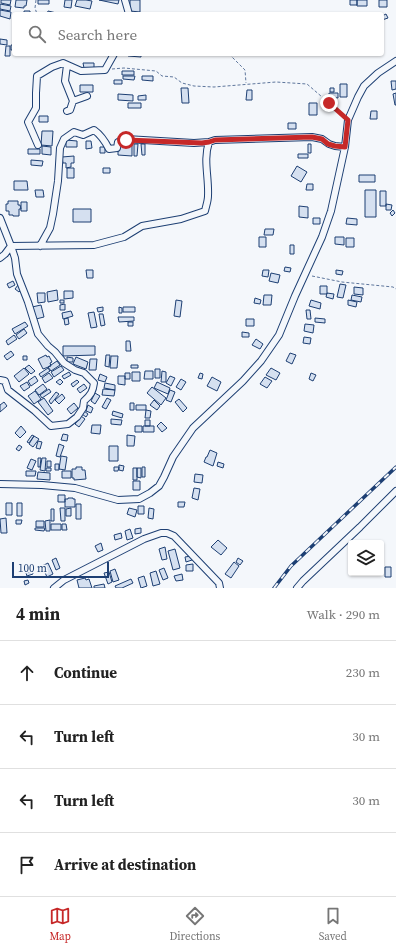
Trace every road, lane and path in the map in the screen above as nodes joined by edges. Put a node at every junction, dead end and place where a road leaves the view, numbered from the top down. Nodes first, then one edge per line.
1 (36, 0) edge
2 (125, 0) edge
3 (36, 12) edge
4 (128, 12) edge
5 (113, 56) edge
6 (232, 56) edge
7 (396, 61) edge
8 (67, 65) junction
9 (105, 70) junction
10 (246, 84) junction
11 (87, 96) dead end
12 (73, 101) junction
13 (67, 111) dead end
14 (348, 120) junction
15 (209, 142) junction
16 (38, 144) dead end
17 (345, 147) junction
18 (0, 218) edge
19 (10, 246) junction
20 (40, 246) junction
21 (0, 258) edge
22 (304, 275) junction
23 (396, 289) edge
24 (0, 380) edge
25 (0, 484) edge
26 (396, 491) edge
27 (54, 588) edge
28 (220, 588) edge
29 (297, 588) edge

1 - 3 path
2 - 4 street
5 - 9 street
6 - 10 path
7 - 14 street
8 - 9 street
8 - 12 street
8 - 16 street
9 - 10 path
10 - 14 path
11 - 12 street
12 - 13 street
14 - 17 street
15 - 17 street
15 - 20 street
15 - 20 street
17 - 22 street
18 - 19 street
19 - 20 street
19 - 21 street
19 - 24 street
22 - 23 path
22 - 25 street
26 - 29 street
27 - 28 street

